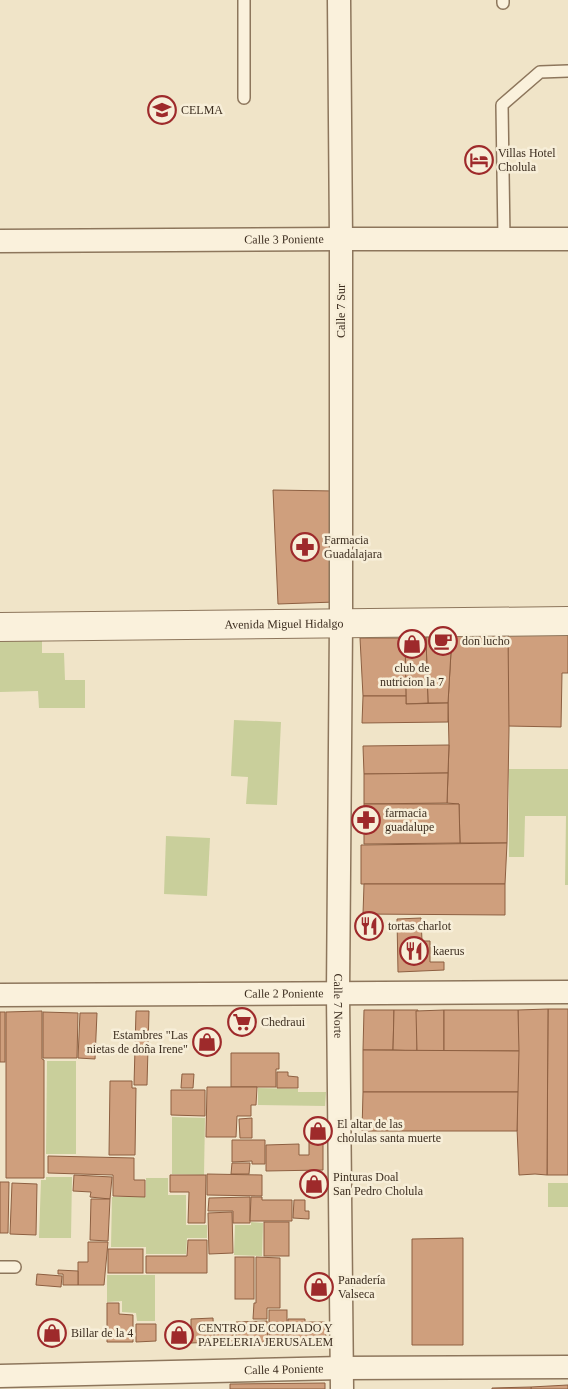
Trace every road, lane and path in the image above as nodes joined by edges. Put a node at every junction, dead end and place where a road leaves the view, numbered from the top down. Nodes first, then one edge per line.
1 (244, 0) edge
2 (340, 0) edge
3 (568, 71) edge
4 (244, 98) dead end
5 (341, 239) junction
6 (504, 239) junction
7 (568, 239) edge
8 (0, 241) edge
9 (568, 621) edge
10 (341, 623) junction
11 (0, 627) edge
12 (568, 992) edge
13 (338, 994) junction
14 (0, 995) edge
15 (0, 1267) edge
16 (15, 1267) dead end
17 (568, 1367) edge
18 (0, 1376) edge
19 (342, 1378) edge

1 - 4 lane
2 - 5 street, Calle 7 Sur
3 - 6 lane
5 - 6 street, Calle 3 Poniente
5 - 8 street, Calle 3 Poniente
5 - 10 street, Calle 7 Sur
6 - 7 street, Calle 3 Poniente
9 - 10 street, Avenida Miguel Hidalgo
10 - 11 street, Avenida Miguel Hidalgo
10 - 13 street, Calle 7 Norte
12 - 13 street, Calle 2 Poniente
13 - 14 street, Calle 2 Poniente
13 - 19 street, Calle 7 Norte
15 - 16 lane
17 - 19 street, Calle 4 Poniente
18 - 19 street, Calle 4 Poniente

